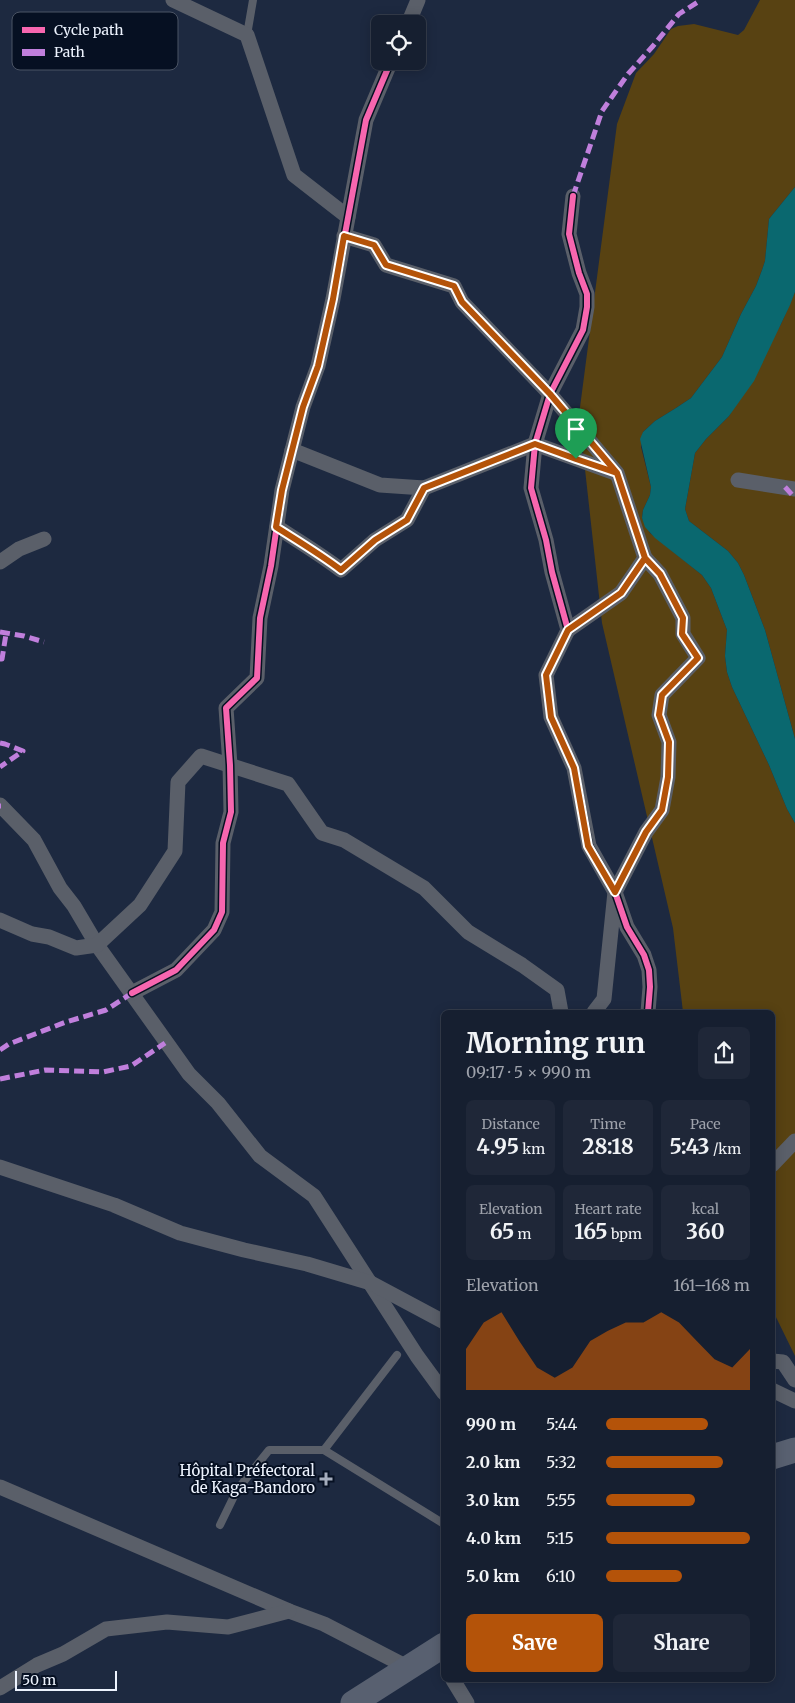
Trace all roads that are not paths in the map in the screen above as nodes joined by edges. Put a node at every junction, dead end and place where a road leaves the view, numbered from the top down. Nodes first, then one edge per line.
1 (173, 0) edge
2 (253, 0) edge
3 (418, 0) edge
4 (412, 15) edge
5 (247, 35) junction
6 (387, 70) edge
7 (573, 196) dead end
8 (348, 217) junction
9 (344, 236) junction
10 (550, 394) junction
11 (535, 444) junction
12 (292, 450) junction
13 (617, 473) junction
14 (738, 480) dead end
15 (424, 488) junction
16 (795, 489) edge
17 (276, 527) junction
18 (44, 539) dead end
19 (645, 558) junction
20 (0, 562) edge
21 (568, 630) junction
22 (230, 765) junction
23 (0, 805) edge
24 (615, 892) junction
25 (0, 920) edge
26 (96, 945) junction
27 (132, 993) junction
28 (561, 1010) edge
29 (596, 1010) edge
30 (648, 1010) edge
31 (795, 1141) edge
32 (775, 1163) edge
33 (0, 1167) edge
34 (371, 1283) junction
35 (441, 1320) edge
36 (397, 1355) dead end
37 (775, 1361) edge
38 (795, 1380) edge
39 (441, 1388) edge
40 (775, 1391) edge
41 (795, 1401) edge
42 (324, 1450) junction
43 (0, 1487) edge
44 (441, 1522) edge
45 (220, 1524) dead end
46 (289, 1611) junction
47 (441, 1653) edge
48 (409, 1668) junction
49 (454, 1682) edge
50 (0, 1688) edge
51 (353, 1703) edge
52 (467, 1703) edge

1 - 5 street
2 - 5 lane
3 - 4 street
5 - 8 street
6 - 8 street
7 - 10 street
8 - 9 street
9 - 10 street
9 - 12 street
10 - 11 street
10 - 13 street
11 - 13 street
11 - 15 street
11 - 21 street
12 - 15 street
12 - 17 street
13 - 19 street
14 - 16 street
15 - 17 street
17 - 22 street
18 - 20 street
19 - 21 street
19 - 24 street
21 - 24 street
22 - 26 street
22 - 27 street
22 - 28 street
23 - 26 street
24 - 29 street
24 - 30 street
25 - 26 street
26 - 27 street
27 - 34 street
31 - 32 street
33 - 34 street
34 - 35 street
34 - 39 street
36 - 42 lane
37 - 38 street
40 - 41 street
42 - 44 lane
42 - 45 lane
43 - 46 street
46 - 48 street
46 - 50 street
47 - 48 main road
48 - 51 main road
49 - 52 street

